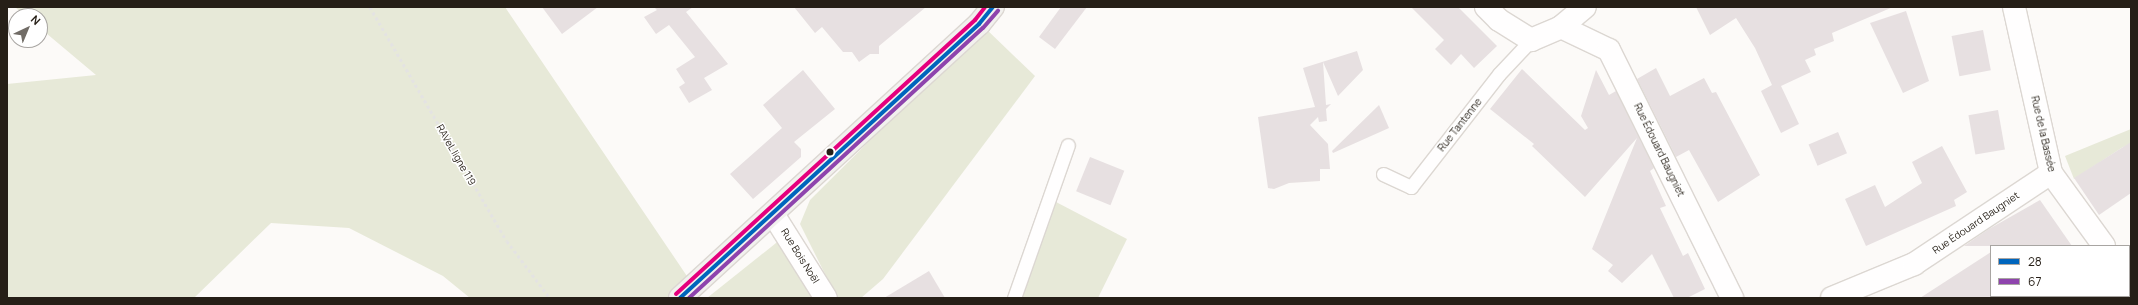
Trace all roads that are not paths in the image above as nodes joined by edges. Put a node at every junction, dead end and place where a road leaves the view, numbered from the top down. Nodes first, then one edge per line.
1 (993, 7) edge
2 (1486, 7) edge
3 (1585, 7) edge
4 (2014, 7) edge
5 (1561, 27) junction
6 (1531, 40) junction
7 (1068, 144) dead end
8 (2051, 173) junction
9 (1383, 174) dead end
10 (773, 214) junction
11 (2103, 245) edge
12 (680, 298) edge
13 (826, 298) edge
14 (1014, 298) edge
15 (1732, 298) edge
16 (1832, 298) edge

1 - 10 main road
2 - 6 street
3 - 5 street, Rue Tantenne
4 - 8 street, Rue de la Bassée
5 - 6 street, Rue Tantenne
5 - 15 street, Rue Édouard Baugniet
6 - 9 lane, Rue Tantenne
7 - 14 lane
8 - 11 street, Rue de la Bassée
8 - 16 street, Rue Édouard Baugniet
10 - 12 main road
10 - 13 street, Rue Bois Noël

